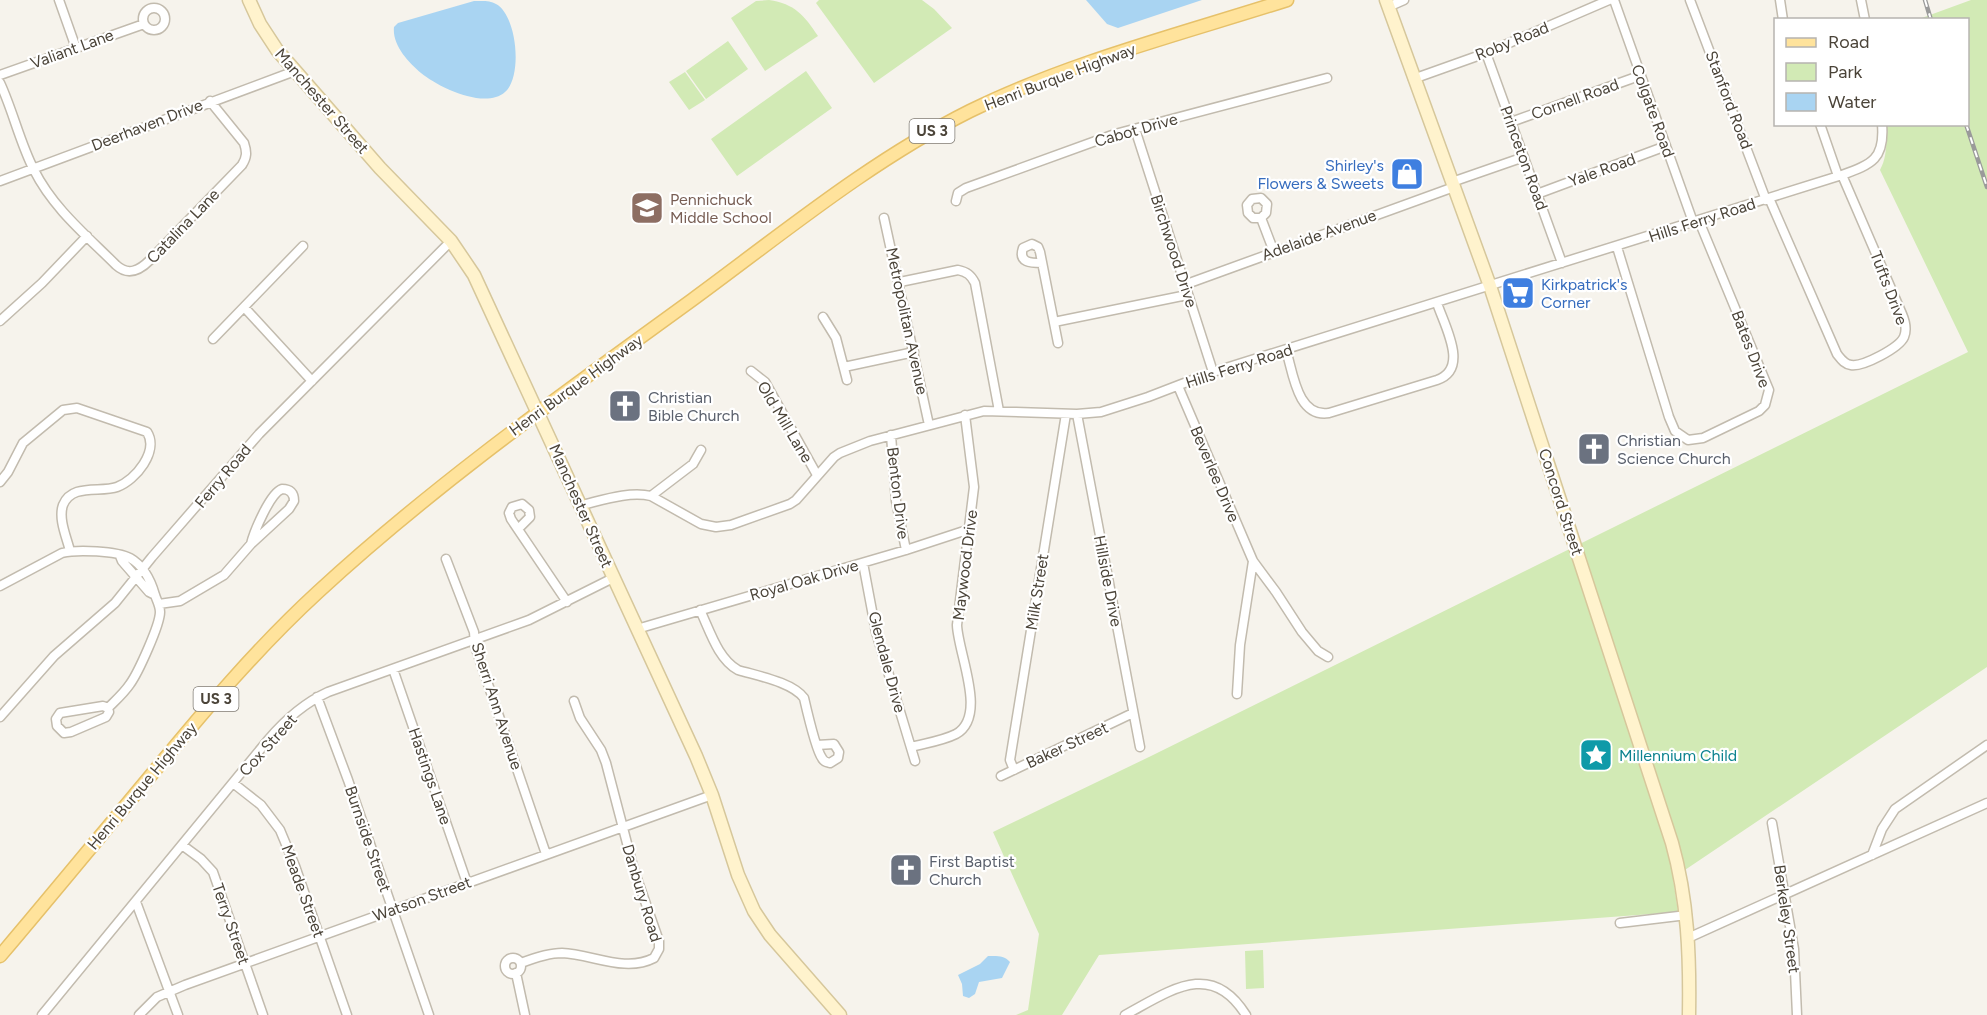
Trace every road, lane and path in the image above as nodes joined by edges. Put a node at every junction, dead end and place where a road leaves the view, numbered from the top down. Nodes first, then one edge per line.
1 (59, 0) edge
2 (249, 0) edge
3 (1286, 0) edge
4 (1404, 0) edge
5 (1609, 0) edge
6 (1614, 0) edge
7 (1690, 0) edge
8 (1780, 0) edge
9 (1861, 0) edge
10 (1387, 3) edge
11 (1784, 18) edge
12 (1865, 18) edge
13 (144, 24) dead end
14 (76, 48) junction
15 (1486, 53) junction
16 (295, 71) junction
17 (0, 75) edge
18 (1639, 76) junction
19 (1327, 78) dead end
20 (1413, 79) junction
21 (0, 83) edge
22 (210, 101) junction
23 (1511, 122) junction
24 (1821, 126) edge
25 (1882, 126) edge
26 (1135, 129) junction
27 (1666, 146) junction
28 (1524, 157) junction
29 (33, 168) junction
30 (1840, 176) junction
31 (0, 181) edge
32 (1453, 184) junction
33 (1537, 194) junction
34 (1768, 199) junction
35 (956, 201) dead end
36 (884, 218) dead end
37 (1261, 218) dead end
38 (1696, 222) junction
39 (87, 236) junction
40 (451, 241) junction
41 (303, 246) dead end
42 (1617, 247) junction
43 (1274, 252) junction
44 (1042, 263) dead end
45 (1562, 263) junction
46 (900, 282) junction
47 (1184, 285) junction
48 (1490, 286) junction
49 (1187, 295) junction
50 (1437, 303) junction
51 (244, 307) junction
52 (823, 317) dead end
53 (0, 321) edge
54 (1054, 322) junction
55 (213, 339) dead end
56 (1058, 343) dead end
57 (1286, 350) junction
58 (914, 352) junction
59 (844, 367) junction
60 (751, 371) dead end
61 (1213, 372) junction
62 (847, 380) dead end
63 (312, 381) junction
64 (1178, 386) junction
65 (999, 411) junction
66 (537, 412) junction
67 (1066, 414) junction
68 (1077, 414) junction
69 (965, 415) junction
70 (929, 425) junction
71 (891, 435) junction
72 (701, 450) dead end
73 (817, 474) junction
74 (0, 482) edge
75 (651, 496) junction
76 (582, 505) junction
77 (518, 529) dead end
78 (970, 529) junction
79 (250, 544) junction
80 (906, 550) junction
81 (70, 551) junction
82 (120, 556) junction
83 (446, 559) dead end
84 (1253, 561) junction
85 (863, 562) junction
86 (143, 569) junction
87 (136, 578) junction
88 (613, 578) junction
89 (0, 586) edge
90 (155, 595) junction
91 (567, 602) junction
92 (159, 604) junction
93 (700, 610) junction
94 (638, 629) junction
95 (475, 639) junction
96 (1328, 657) dead end
97 (393, 669) junction
98 (1237, 694) dead end
99 (317, 697) junction
100 (574, 701) dead end
101 (108, 708) junction
102 (1133, 713) junction
103 (0, 717) edge
104 (817, 745) dead end
105 (1987, 745) edge
106 (911, 747) junction
107 (1140, 747) dead end
108 (915, 761) dead end
109 (1014, 770) junction
110 (1001, 776) dead end
111 (233, 783) junction
112 (712, 795) junction
113 (1987, 804) edge
114 (1772, 823) dead end
115 (623, 826) junction
116 (182, 845) junction
117 (546, 854) junction
118 (1872, 855) junction
119 (467, 883) junction
120 (1785, 896) junction
121 (136, 902) junction
122 (393, 909) junction
123 (1686, 915) junction
124 (1620, 922) dead end
125 (319, 936) junction
126 (1688, 938) junction
127 (0, 956) edge
128 (244, 962) junction
129 (521, 963) junction
130 (516, 973) junction
131 (170, 990) junction
132 (42, 1015) edge
133 (139, 1015) edge
134 (178, 1015) edge
135 (263, 1015) edge
136 (347, 1015) edge
137 (429, 1015) edge
138 (525, 1015) edge
139 (840, 1015) edge
140 (1125, 1015) edge
141 (1246, 1015) edge
142 (1689, 1015) edge
143 (1797, 1015) edge

1 - 14 street
2 - 16 street, Manchester Street
3 - 66 main road, Henri Burque Highway / US 3
4 - 10 street
5 - 15 street, Roby Road
6 - 18 street, Colgate Road
7 - 34 street, Stanford Road
8 - 11 street
9 - 12 street
10 - 20 street, Concord Street
13 - 14 street, Valiant Lane
14 - 17 street, Valiant Lane
15 - 20 street, Roby Road
15 - 23 street, Princeton Road
16 - 22 street, Deerhaven Drive
16 - 40 street, Manchester Street
18 - 23 street, Cornell Road
18 - 27 street, Colgate Road
19 - 26 street, Cabot Drive
20 - 32 street, Concord Street
21 - 29 street, Catalina Lane
22 - 29 street, Deerhaven Drive
22 - 39 street, Catalina Lane
23 - 28 street, Princeton Road
24 - 30 street
25 - 30 street, Hills Ferry Road
26 - 35 street, Cabot Drive
26 - 47 street, Birchwood Drive
27 - 33 street, Yale Road
27 - 38 street, Colgate Road
28 - 32 street, Adelaide Avenue
28 - 33 street, Princeton Road
29 - 31 street, Deerhaven Drive
29 - 39 street, Catalina Lane
30 - 34 street, Hills Ferry Road
30 - 34 street, Tufts Drive
32 - 43 street, Adelaide Avenue
32 - 48 street, Concord Street
33 - 45 street, Princeton Road
34 - 38 street, Hills Ferry Road
36 - 46 street, Metropolitan Avenue
37 - 43 street
38 - 42 street, Hills Ferry Road
38 - 42 street, Bates Drive
39 - 53 street
40 - 63 street, Ferry Road
40 - 66 street, Manchester Street
41 - 51 street
42 - 45 street, Hills Ferry Road
43 - 47 street, Adelaide Avenue
44 - 54 street
45 - 48 street, Hills Ferry Road
46 - 58 street, Metropolitan Avenue
46 - 65 street
47 - 49 street, Birchwood Drive
48 - 50 street, Hills Ferry Road
48 - 123 street, Concord Street
49 - 54 street
49 - 61 street, Birchwood Drive
50 - 57 street, Hills Ferry Road
50 - 57 street
51 - 55 street
51 - 63 street
52 - 59 street
54 - 56 street
57 - 61 street, Hills Ferry Road
58 - 59 street
58 - 70 street, Metropolitan Avenue
59 - 62 street
60 - 73 street, Old Mill Lane
61 - 64 street, Hills Ferry Road
63 - 86 street, Ferry Road
64 - 68 street, Hills Ferry Road
64 - 84 street, Beverlee Drive
65 - 67 street, Hills Ferry Road
65 - 69 street, Hills Ferry Road
66 - 76 street, Manchester Street
66 - 127 main road, Henri Burque Highway / US 3
67 - 68 street, Hills Ferry Road
67 - 109 street, Milk Street
68 - 102 street, Hillside Drive
69 - 70 street, Hills Ferry Road
69 - 78 street, Maywood Drive
70 - 71 street, Hills Ferry Road
71 - 73 street, Hills Ferry Road
71 - 80 street, Benton Drive
72 - 75 street
73 - 75 street, Hills Ferry Road
74 - 81 street
75 - 76 street
76 - 88 street, Manchester Street
77 - 91 street
78 - 80 street, Royal Oak Drive
78 - 106 street, Maywood Drive
79 - 79 street
79 - 92 street
80 - 85 street, Royal Oak Drive
81 - 82 street
81 - 89 street
82 - 86 street
82 - 87 street
83 - 95 street, Sherri Ann Avenue
84 - 96 street, Beverlee Drive
84 - 98 street
85 - 93 street, Royal Oak Drive
85 - 106 street, Glendale Drive
86 - 87 street, Ferry Road
86 - 90 street
87 - 90 street
87 - 103 street, Ferry Road
88 - 91 street, Cox Street
88 - 94 street, Manchester Street
90 - 92 street
91 - 95 street, Cox Street
92 - 101 street
93 - 94 street, Royal Oak Drive
93 - 104 street
94 - 112 street, Manchester Street
95 - 97 street, Cox Street
95 - 117 street, Sherri Ann Avenue
97 - 99 street, Cox Street
97 - 119 street, Hastings Lane
99 - 111 street, Cox Street
99 - 122 street, Burnside Street
100 - 115 street, Danbury Road
101 - 101 street
102 - 107 street, Hillside Drive
102 - 109 street, Baker Street
105 - 118 street
106 - 108 street, Glendale Drive
109 - 110 street, Baker Street
111 - 116 street, Cox Street
111 - 125 street, Meade Street
112 - 115 street, Watson Street
112 - 139 street, Manchester Street
113 - 118 street
114 - 120 street, Berkeley Street
115 - 117 street, Watson Street
115 - 129 street, Danbury Road
116 - 121 street, Cox Street
116 - 128 street, Terry Street
117 - 119 street, Watson Street
118 - 120 street
119 - 122 street, Watson Street
120 - 126 street
120 - 143 street, Berkeley Street
121 - 131 street
121 - 132 street, Cox Street
122 - 125 street, Watson Street
122 - 137 street, Burnside Street
123 - 124 street
123 - 126 street, Concord Street
125 - 128 street, Watson Street
125 - 136 street, Meade Street
126 - 142 street, Concord Street
128 - 131 street, Watson Street
128 - 135 street, Terry Street
129 - 130 street
129 - 130 street
130 - 138 street
131 - 133 street, Watson Street
131 - 134 street
140 - 141 street

